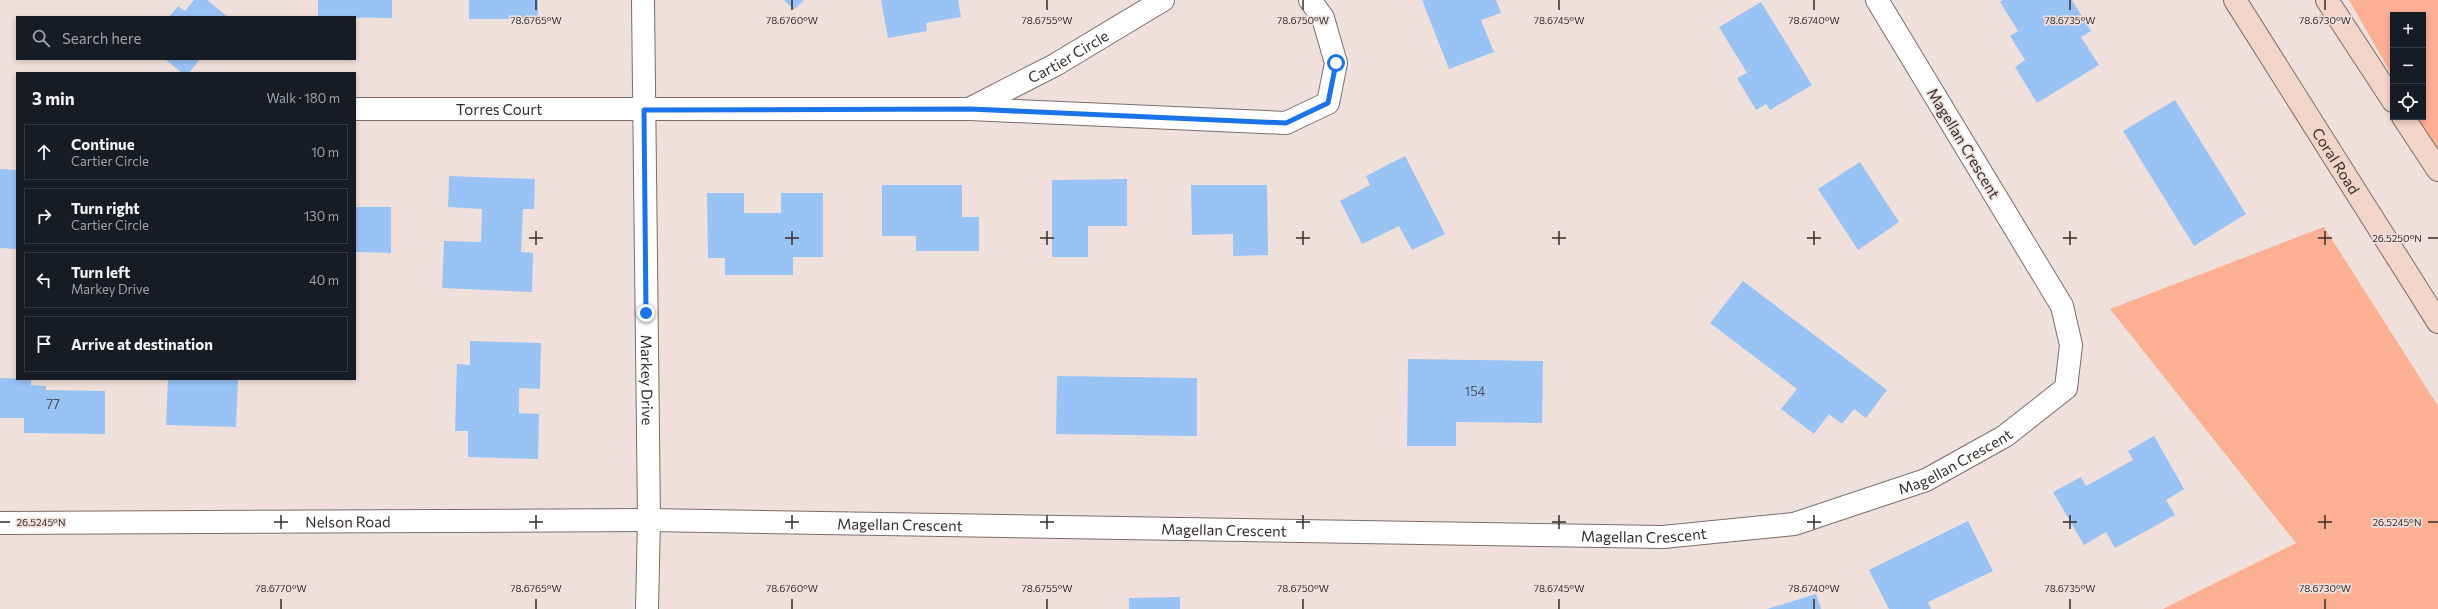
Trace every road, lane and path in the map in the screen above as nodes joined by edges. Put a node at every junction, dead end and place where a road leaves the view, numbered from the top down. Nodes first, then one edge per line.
1 (643, 0) edge
2 (1163, 0) edge
3 (1310, 0) edge
4 (1877, 0) edge
5 (2235, 0) edge
6 (2327, 0) edge
7 (2390, 96) edge
8 (356, 109) edge
9 (970, 109) junction
10 (644, 110) junction
11 (2405, 120) edge
12 (2438, 170) edge
13 (2438, 322) edge
14 (649, 520) junction
15 (0, 523) edge
16 (647, 609) edge

1 - 10 street, Markey Drive
2 - 9 street, Cartier Circle
3 - 9 street, Cartier Circle
4 - 14 street, Magellan Crescent
5 - 13 main road, Coral Road
6 - 7 main road
8 - 10 street, Torres Court
9 - 10 street, Cartier Circle
10 - 14 street, Markey Drive
11 - 12 main road
14 - 15 street, Nelson Road
14 - 16 street, Markey Drive

